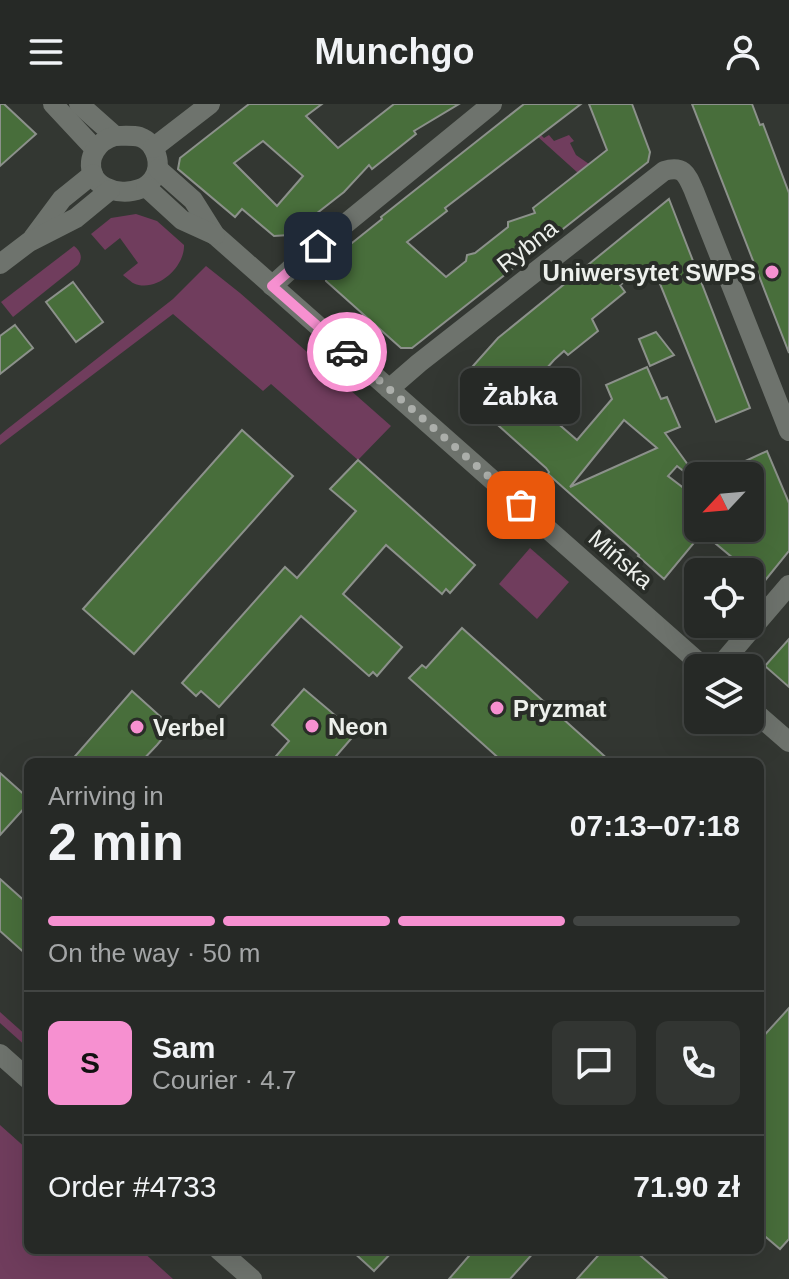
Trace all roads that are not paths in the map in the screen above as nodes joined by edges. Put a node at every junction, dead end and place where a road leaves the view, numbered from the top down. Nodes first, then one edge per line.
1 (53, 104) edge
2 (79, 104) edge
3 (492, 104) edge
4 (205, 108) edge
5 (115, 136) junction
6 (153, 148) junction
7 (95, 149) junction
8 (158, 169) junction
9 (93, 174) junction
10 (146, 187) junction
11 (110, 190) junction
12 (215, 235) junction
13 (29, 242) junction
14 (0, 264) edge
15 (272, 286) junction
16 (389, 389) junction
17 (789, 431) edge
18 (789, 585) edge
19 (689, 654) edge
20 (730, 654) edge
21 (764, 720) edge
22 (789, 742) edge
23 (0, 1054) edge
24 (24, 1075) edge
25 (224, 1254) edge
26 (252, 1279) edge

1 - 7 street
2 - 5 street
3 - 15 street
4 - 6 street
5 - 6 street
5 - 7 street
6 - 8 street
7 - 9 street
8 - 10 street
8 - 12 street, Mińska
9 - 11 street
9 - 13 street
10 - 11 street
10 - 12 street, Mińska
11 - 13 street
12 - 15 street, Mińska
13 - 14 street
15 - 16 street, Mińska
16 - 17 street, Rybna
16 - 19 street, Mińska
18 - 20 street
21 - 22 street
23 - 24 street
25 - 26 street

